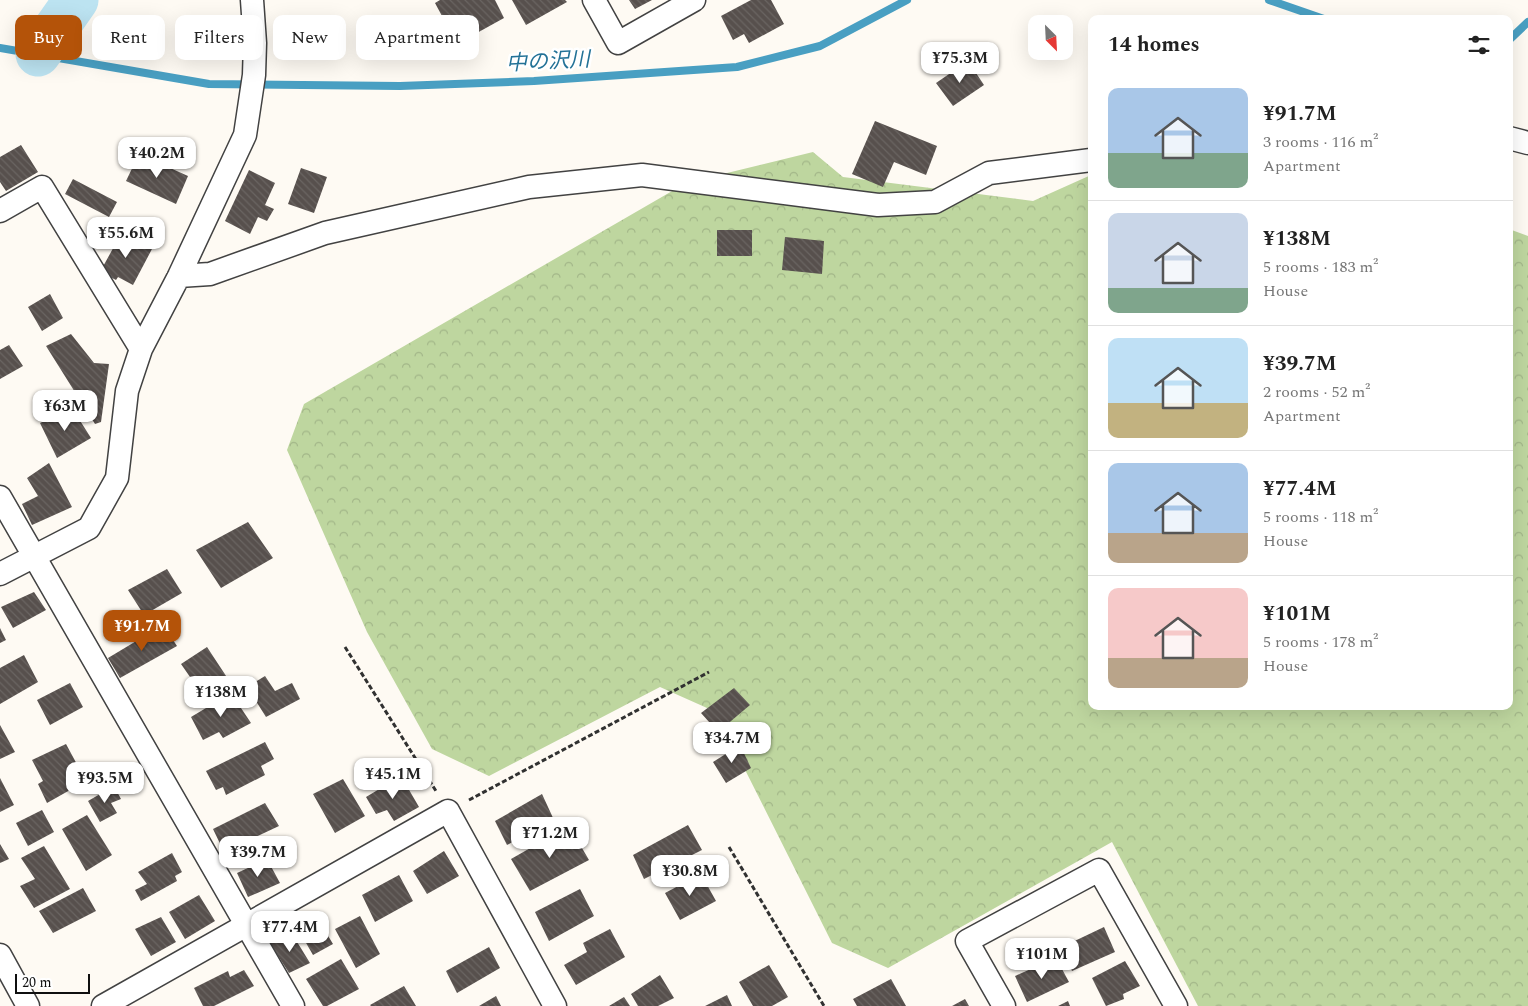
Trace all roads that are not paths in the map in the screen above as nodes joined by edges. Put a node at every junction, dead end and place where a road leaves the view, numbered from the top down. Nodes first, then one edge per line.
1 (252, 0) edge
2 (594, 0) edge
3 (694, 0) edge
4 (1513, 139) edge
5 (1528, 143) edge
6 (1088, 160) edge
7 (0, 211) edge
8 (179, 276) junction
9 (141, 349) junction
10 (0, 498) edge
11 (33, 556) junction
12 (0, 574) edge
13 (247, 925) junction
14 (0, 955) edge
15 (28, 1006) edge
16 (103, 1006) edge
17 (293, 1006) edge
18 (555, 1006) edge
19 (1004, 1006) edge
20 (1176, 1006) edge

1 - 8 street
2 - 3 street
4 - 5 street
6 - 8 street
7 - 9 street
8 - 9 street
9 - 11 street
10 - 11 street
11 - 12 street
11 - 13 street
13 - 16 street
13 - 17 street
13 - 18 street
14 - 15 street
19 - 20 street

